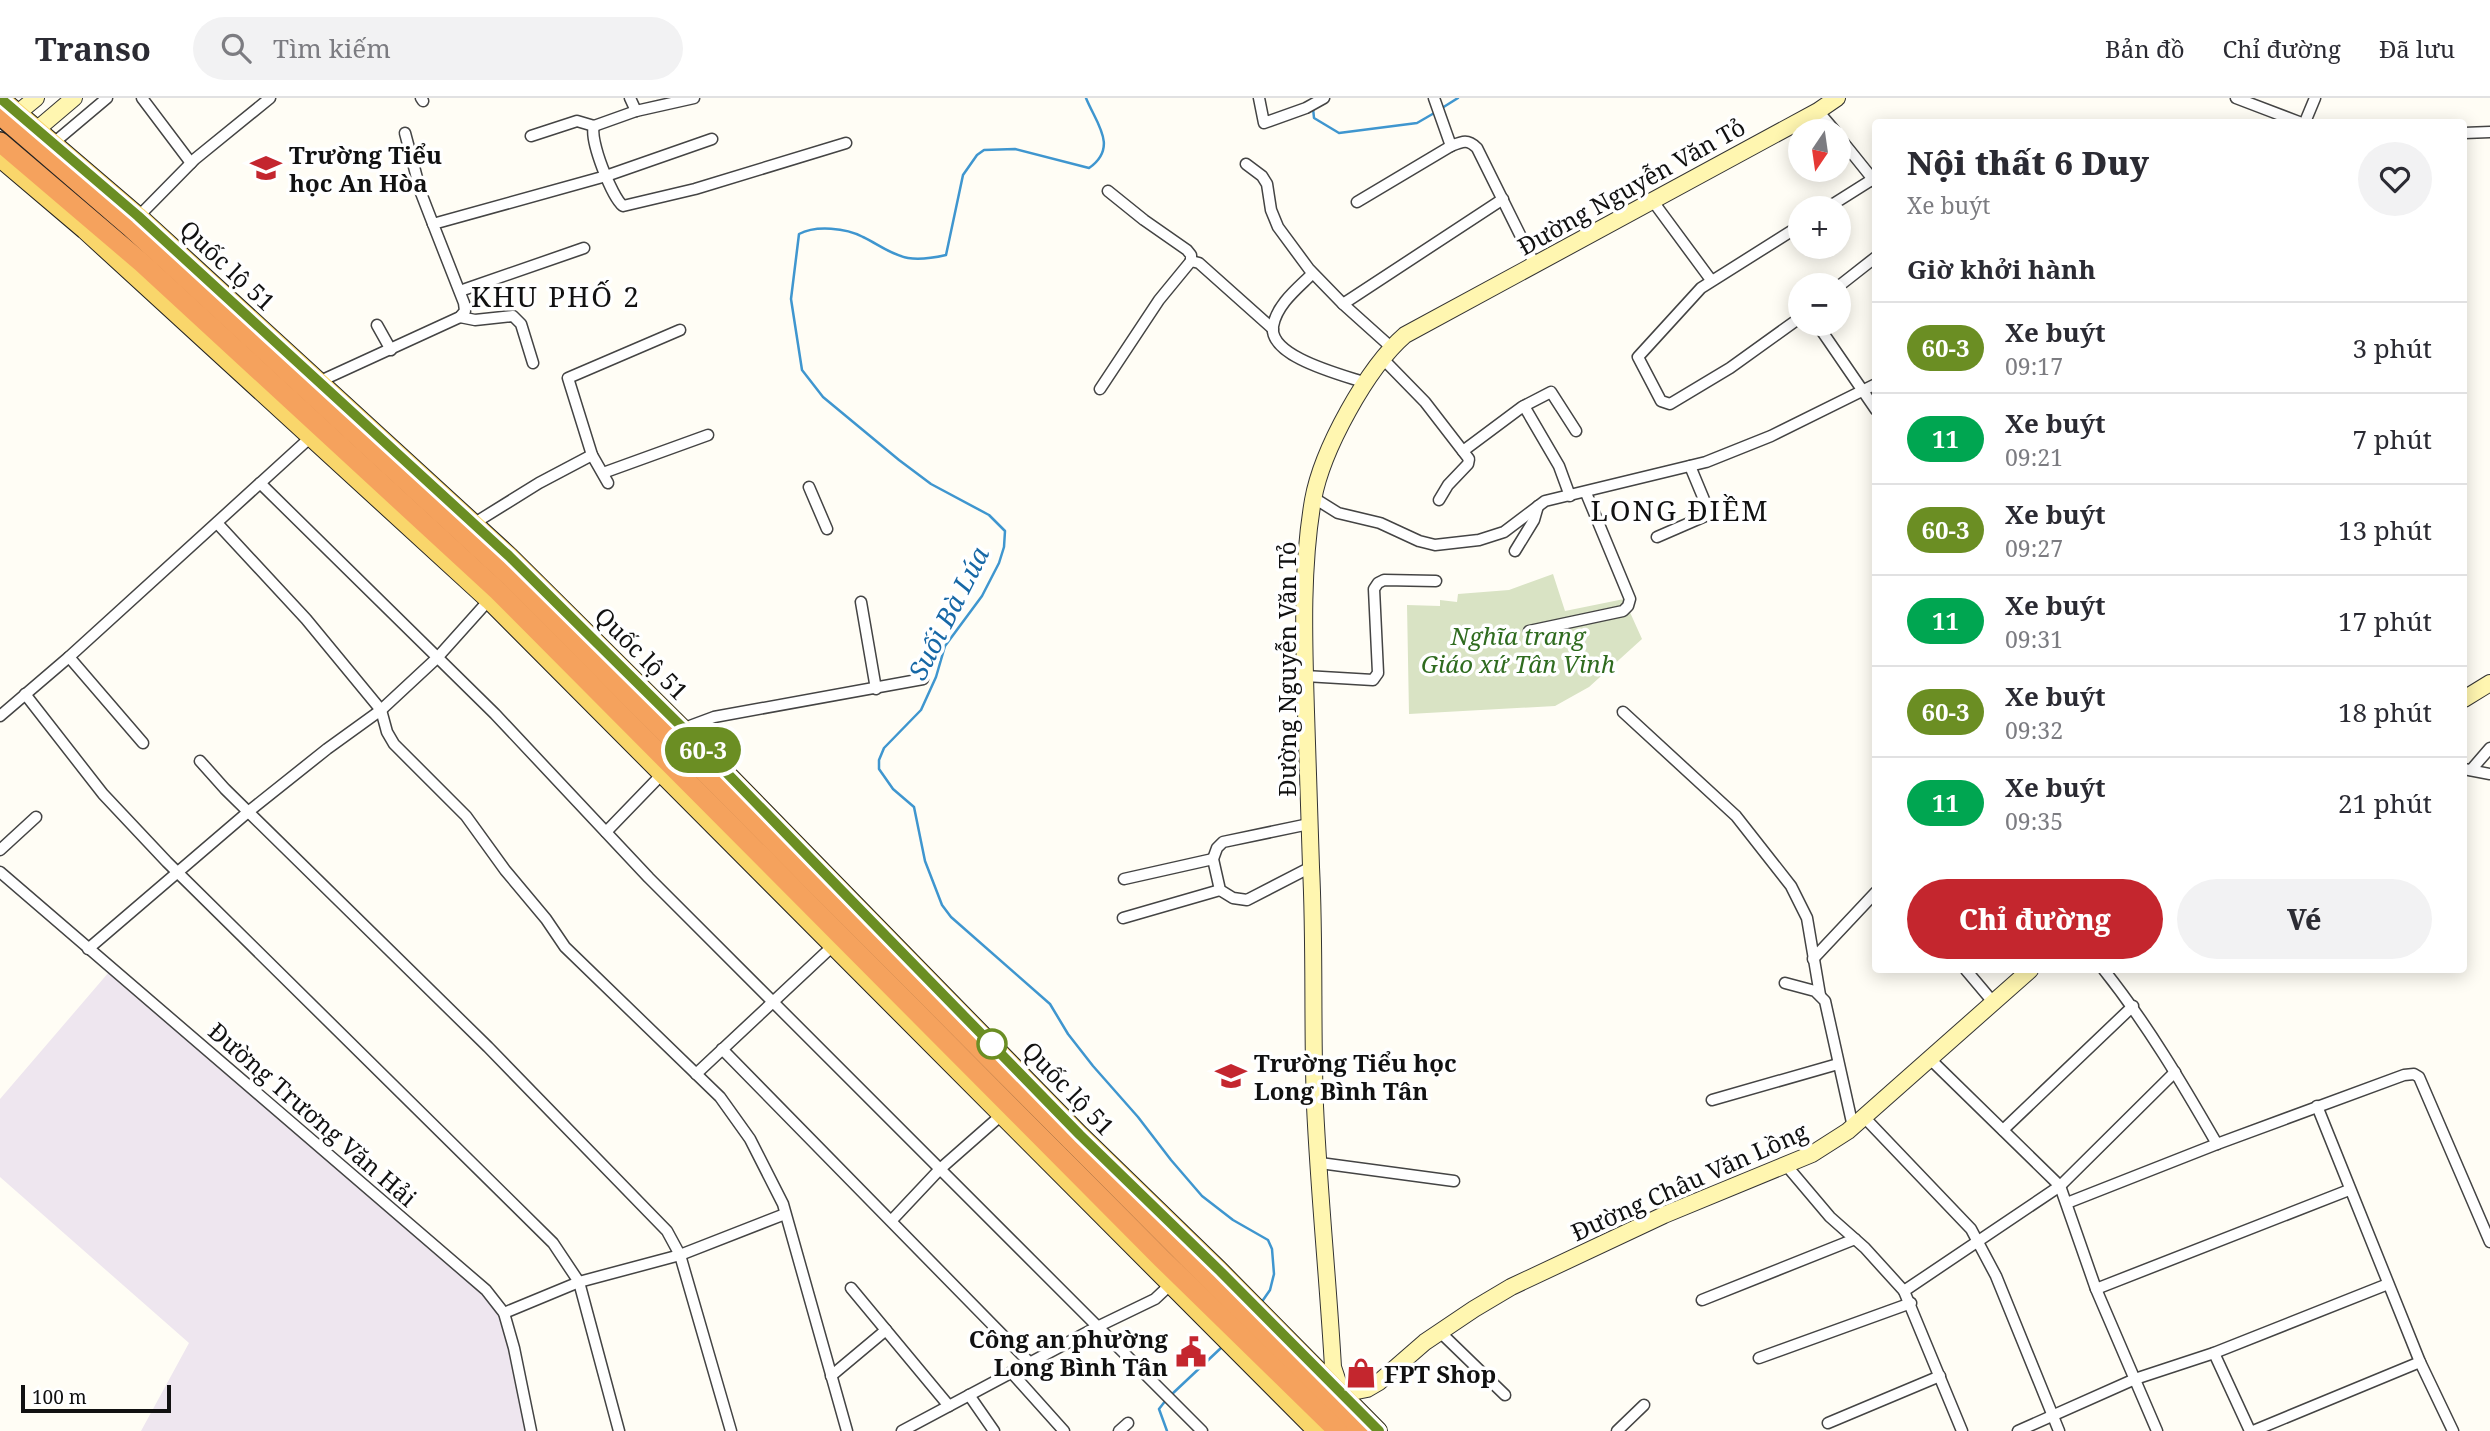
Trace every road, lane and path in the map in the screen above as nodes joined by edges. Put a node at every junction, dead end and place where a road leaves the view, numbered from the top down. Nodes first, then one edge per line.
1 (0, 98) edge
2 (36, 98) edge
3 (74, 98) edge
4 (107, 98) edge
5 (142, 98) edge
6 (270, 98) edge
7 (630, 98) edge
8 (694, 98) edge
9 (1259, 98) edge
10 (1324, 98) edge
11 (1837, 98) edge
12 (2236, 98) edge
13 (2315, 98) edge
14 (1435, 101) edge
15 (636, 111) junction
16 (1818, 111) junction
17 (6, 119) edge
18 (1825, 119) edge
19 (2294, 119) edge
20 (2304, 119) edge
21 (594, 126) junction
22 (2490, 132) edge
23 (32, 133) junction
24 (2467, 133) edge
25 (405, 134) dead end
26 (531, 135) dead end
27 (712, 139) dead end
28 (846, 144) dead end
29 (1451, 146) junction
30 (49, 147) junction
31 (3, 153) edge
32 (1852, 153) edge
33 (191, 163) junction
34 (1246, 164) dead end
35 (23, 169) junction
36 (606, 176) junction
37 (1872, 177) edge
38 (1872, 183) edge
39 (1108, 191) dead end
40 (1848, 196) edge
41 (1503, 199) junction
42 (1652, 200) junction
43 (1357, 202) dead end
44 (134, 221) junction
45 (433, 224) junction
46 (1788, 233) edge
47 (584, 248) dead end
48 (1872, 260) edge
49 (1191, 261) junction
50 (1535, 265) junction
51 (1312, 274) junction
52 (1851, 277) edge
53 (1711, 280) junction
54 (460, 291) junction
55 (1343, 304) junction
56 (460, 317) junction
57 (377, 325) dead end
58 (1788, 326) edge
59 (1273, 329) junction
60 (680, 330) dead end
61 (1825, 336) edge
62 (391, 349) junction
63 (1388, 354) junction
64 (533, 363) dead end
65 (1366, 383) junction
66 (311, 385) junction
67 (1872, 386) edge
68 (1100, 389) dead end
69 (1863, 389) junction
70 (1872, 404) edge
71 (1524, 406) junction
72 (1576, 431) dead end
73 (315, 433) junction
74 (708, 435) dead end
75 (1463, 451) junction
76 (592, 455) junction
77 (1690, 466) junction
78 (260, 483) junction
79 (809, 487) dead end
80 (1586, 493) junction
81 (1570, 496) junction
82 (1314, 498) junction
83 (1439, 500) dead end
84 (1538, 506) junction
85 (217, 523) junction
86 (473, 523) junction
87 (827, 529) dead end
88 (1657, 537) dead end
89 (1516, 551) dead end
90 (1436, 581) dead end
91 (504, 584) junction
92 (861, 602) dead end
93 (1529, 631) dead end
94 (69, 657) junction
95 (438, 658) junction
96 (1305, 676) junction
97 (923, 679) dead end
98 (2490, 683) edge
99 (876, 689) junction
100 (25, 694) junction
101 (2467, 697) edge
102 (381, 710) junction
103 (1623, 712) dead end
104 (0, 716) edge
105 (675, 733) junction
106 (143, 743) dead end
107 (2490, 748) edge
108 (200, 761) dead end
109 (667, 769) junction
110 (2468, 769) edge
111 (2490, 774) edge
112 (248, 812) junction
113 (36, 817) dead end
114 (1309, 824) junction
115 (606, 832) junction
116 (0, 850) edge
117 (1213, 859) junction
118 (1311, 867) junction
119 (177, 871) junction
120 (0, 872) edge
121 (1124, 879) dead end
122 (1220, 890) junction
123 (1872, 896) edge
124 (1123, 918) dead end
125 (837, 941) junction
126 (88, 949) junction
127 (1813, 959) junction
128 (1969, 973) edge
129 (2027, 973) edge
130 (2106, 973) edge
131 (1785, 983) dead end
132 (1820, 995) junction
133 (773, 1001) junction
134 (1993, 1002) junction
135 (2133, 1006) junction
136 (722, 1049) junction
137 (1930, 1059) junction
138 (1838, 1064) junction
139 (2175, 1072) junction
140 (696, 1074) junction
141 (1712, 1100) dead end
142 (2317, 1107) junction
143 (1006, 1110) junction
144 (1858, 1122) junction
145 (2003, 1130) junction
146 (2217, 1144) junction
147 (1320, 1163) junction
148 (1786, 1165) junction
149 (940, 1169) junction
150 (1454, 1181) dead end
151 (2060, 1186) junction
152 (2349, 1190) junction
153 (2067, 1203) junction
154 (785, 1214) junction
155 (892, 1220) junction
156 (1855, 1239) junction
157 (1978, 1241) junction
158 (2490, 1242) edge
159 (680, 1255) junction
160 (1186, 1269) junction
161 (579, 1282) junction
162 (2388, 1284) junction
163 (851, 1288) dead end
164 (2096, 1289) junction
165 (1904, 1291) junction
166 (1702, 1300) dead end
167 (1911, 1303) junction
168 (504, 1312) junction
169 (1236, 1318) junction
170 (1097, 1327) junction
171 (886, 1330) junction
172 (1440, 1332) junction
173 (1254, 1336) junction
174 (2214, 1353) junction
175 (1759, 1358) dead end
176 (1030, 1362) junction
177 (2420, 1362) junction
178 (1012, 1372) junction
179 (831, 1377) junction
180 (1940, 1377) junction
181 (2135, 1379) junction
182 (969, 1395) junction
183 (1505, 1395) dead end
184 (1644, 1405) dead end
185 (949, 1406) junction
186 (2052, 1415) junction
187 (1318, 1417) edge
188 (1828, 1423) dead end
189 (531, 1431) edge
190 (619, 1431) edge
191 (731, 1431) edge
192 (847, 1431) edge
193 (902, 1431) edge
194 (994, 1431) edge
195 (1064, 1431) edge
196 (1202, 1431) edge
197 (1338, 1431) edge
198 (1360, 1431) edge
199 (1378, 1431) edge
200 (1617, 1431) edge
201 (1962, 1431) edge
202 (2018, 1431) edge
203 (2059, 1431) edge
204 (2157, 1431) edge
205 (2251, 1431) edge
206 (2452, 1431) edge

1 - 17 main road, Quốc lộ 51
2 - 17 street
3 - 23 street
4 - 30 street
5 - 33 street
6 - 33 street
7 - 15 street
8 - 15 street
9 - 10 street
11 - 16 street, Đường Nguyễn Văn Tỏ
12 - 19 street
13 - 20 street
14 - 29 street
15 - 21 street
16 - 18 street
16 - 42 street, Đường Nguyễn Văn Tỏ
17 - 23 highway, Quốc lộ 51
21 - 26 street
21 - 36 street
22 - 24 street
23 - 30 highway, Quốc lộ 51
23 - 31 street
25 - 45 street
27 - 36 street
28 - 36 street
29 - 41 street
29 - 43 street
30 - 35 street
30 - 44 highway, Quốc lộ 51
31 - 35 highway, Quốc lộ 51
32 - 37 street
33 - 44 street
34 - 51 street
35 - 73 highway, Quốc lộ 51
36 - 45 street
38 - 40 street
39 - 49 street
41 - 50 street
41 - 55 street
42 - 50 street, Đường Nguyễn Văn Tỏ
42 - 53 street
44 - 66 highway, Quốc lộ 51
45 - 54 street
46 - 53 street
47 - 54 street
48 - 52 street
49 - 59 street
49 - 68 street
50 - 63 street, Đường Nguyễn Văn Tỏ
51 - 55 street
51 - 59 street
53 - 58 street
54 - 56 street
55 - 63 street
56 - 62 street
56 - 64 street
57 - 62 street
59 - 65 street
60 - 76 street
61 - 69 street
62 - 66 street
63 - 65 street, Đường Nguyễn Văn Tỏ
63 - 75 street
65 - 82 street, Đường Nguyễn Văn Tỏ
66 - 86 main road, Quốc lộ 51
66 - 91 highway, Quốc lộ 51
67 - 69 street
69 - 70 street
69 - 77 street
71 - 72 street
71 - 75 street
71 - 81 street
73 - 78 street
73 - 91 highway, Quốc lộ 51
74 - 76 street
75 - 83 street
76 - 86 street
77 - 80 street
77 - 88 street
78 - 85 street
78 - 95 street
79 - 87 street
80 - 81 street
80 - 93 street
81 - 84 street
82 - 84 street
82 - 96 street, Đường Nguyễn Văn Tỏ
84 - 89 street
85 - 94 street
85 - 102 street
86 - 91 main road, Quốc lộ 51
90 - 96 street
91 - 95 street
91 - 105 highway, Quốc lộ 51
91 - 109 highway, Quốc lộ 51
92 - 99 street
94 - 100 street
94 - 106 street
95 - 102 street
95 - 115 street
96 - 114 street, Đường Nguyễn Văn Tỏ
97 - 99 street
98 - 101 street
99 - 105 street
100 - 104 street
100 - 119 street
102 - 112 street
102 - 140 street
103 - 127 street
105 - 160 highway, Quốc lộ 51
107 - 110 street
108 - 112 street
109 - 115 street
109 - 125 highway, Quốc lộ 51
110 - 111 street
112 - 119 street
112 - 159 street
113 - 116 street
114 - 117 street
114 - 118 street, Đường Nguyễn Văn Tỏ
115 - 133 street
117 - 121 street
117 - 122 street
118 - 122 street
118 - 147 street, Đường Nguyễn Văn Tỏ
119 - 126 street
119 - 161 street
120 - 126 street, Đường Trương Văn Hải
122 - 124 street
123 - 127 street
125 - 133 street
125 - 143 highway, Quốc lộ 51
126 - 168 street, Đường Trương Văn Hải
127 - 132 street
128 - 134 street
129 - 134 street, Đường Châu Văn Lồng
130 - 135 street
131 - 132 street
132 - 138 street
133 - 136 street
133 - 149 street
134 - 137 street, Đường Châu Văn Lồng
135 - 139 street
135 - 145 street
136 - 140 street
136 - 155 street
137 - 144 street, Đường Châu Văn Lồng
137 - 145 street
138 - 141 street
138 - 144 street
139 - 146 street
139 - 151 street
140 - 154 street
142 - 146 street
142 - 152 street
142 - 158 street
143 - 149 street
143 - 160 highway, Quốc lộ 51
144 - 148 street, Đường Châu Văn Lồng
144 - 157 street
145 - 151 street
146 - 153 street
147 - 150 street
147 - 187 street, Đường Nguyễn Văn Tỏ
148 - 156 street
148 - 172 street, Đường Châu Văn Lồng
149 - 155 street
149 - 170 street
151 - 153 street
151 - 157 street
152 - 162 street
152 - 164 street
153 - 164 street
154 - 159 street
154 - 179 street
155 - 176 street
156 - 165 street
156 - 166 street
157 - 165 street
157 - 186 street
159 - 161 street
159 - 191 street
160 - 169 highway, Quốc lộ 51
160 - 169 main road, Quốc lộ 51
160 - 170 street
161 - 168 street
161 - 190 street
162 - 174 street
162 - 177 street
163 - 171 street
164 - 181 street
165 - 167 street
167 - 175 street
167 - 180 street
168 - 189 street, Đường Trương Văn Hải
169 - 173 highway
169 - 173 main road
170 - 176 street
170 - 196 street
171 - 179 street
171 - 185 street
172 - 183 street
172 - 187 street, Đường Châu Văn Lồng
173 - 187 highway
173 - 187 main road
174 - 181 street
174 - 205 street
176 - 178 street
177 - 205 street
177 - 206 street
178 - 182 street
178 - 195 street
179 - 192 street
180 - 188 street
180 - 201 street
181 - 186 street
181 - 204 street
182 - 185 street
182 - 194 street
184 - 200 street
185 - 193 street
186 - 202 street
186 - 203 street
187 - 197 highway
187 - 198 highway
187 - 199 main road

